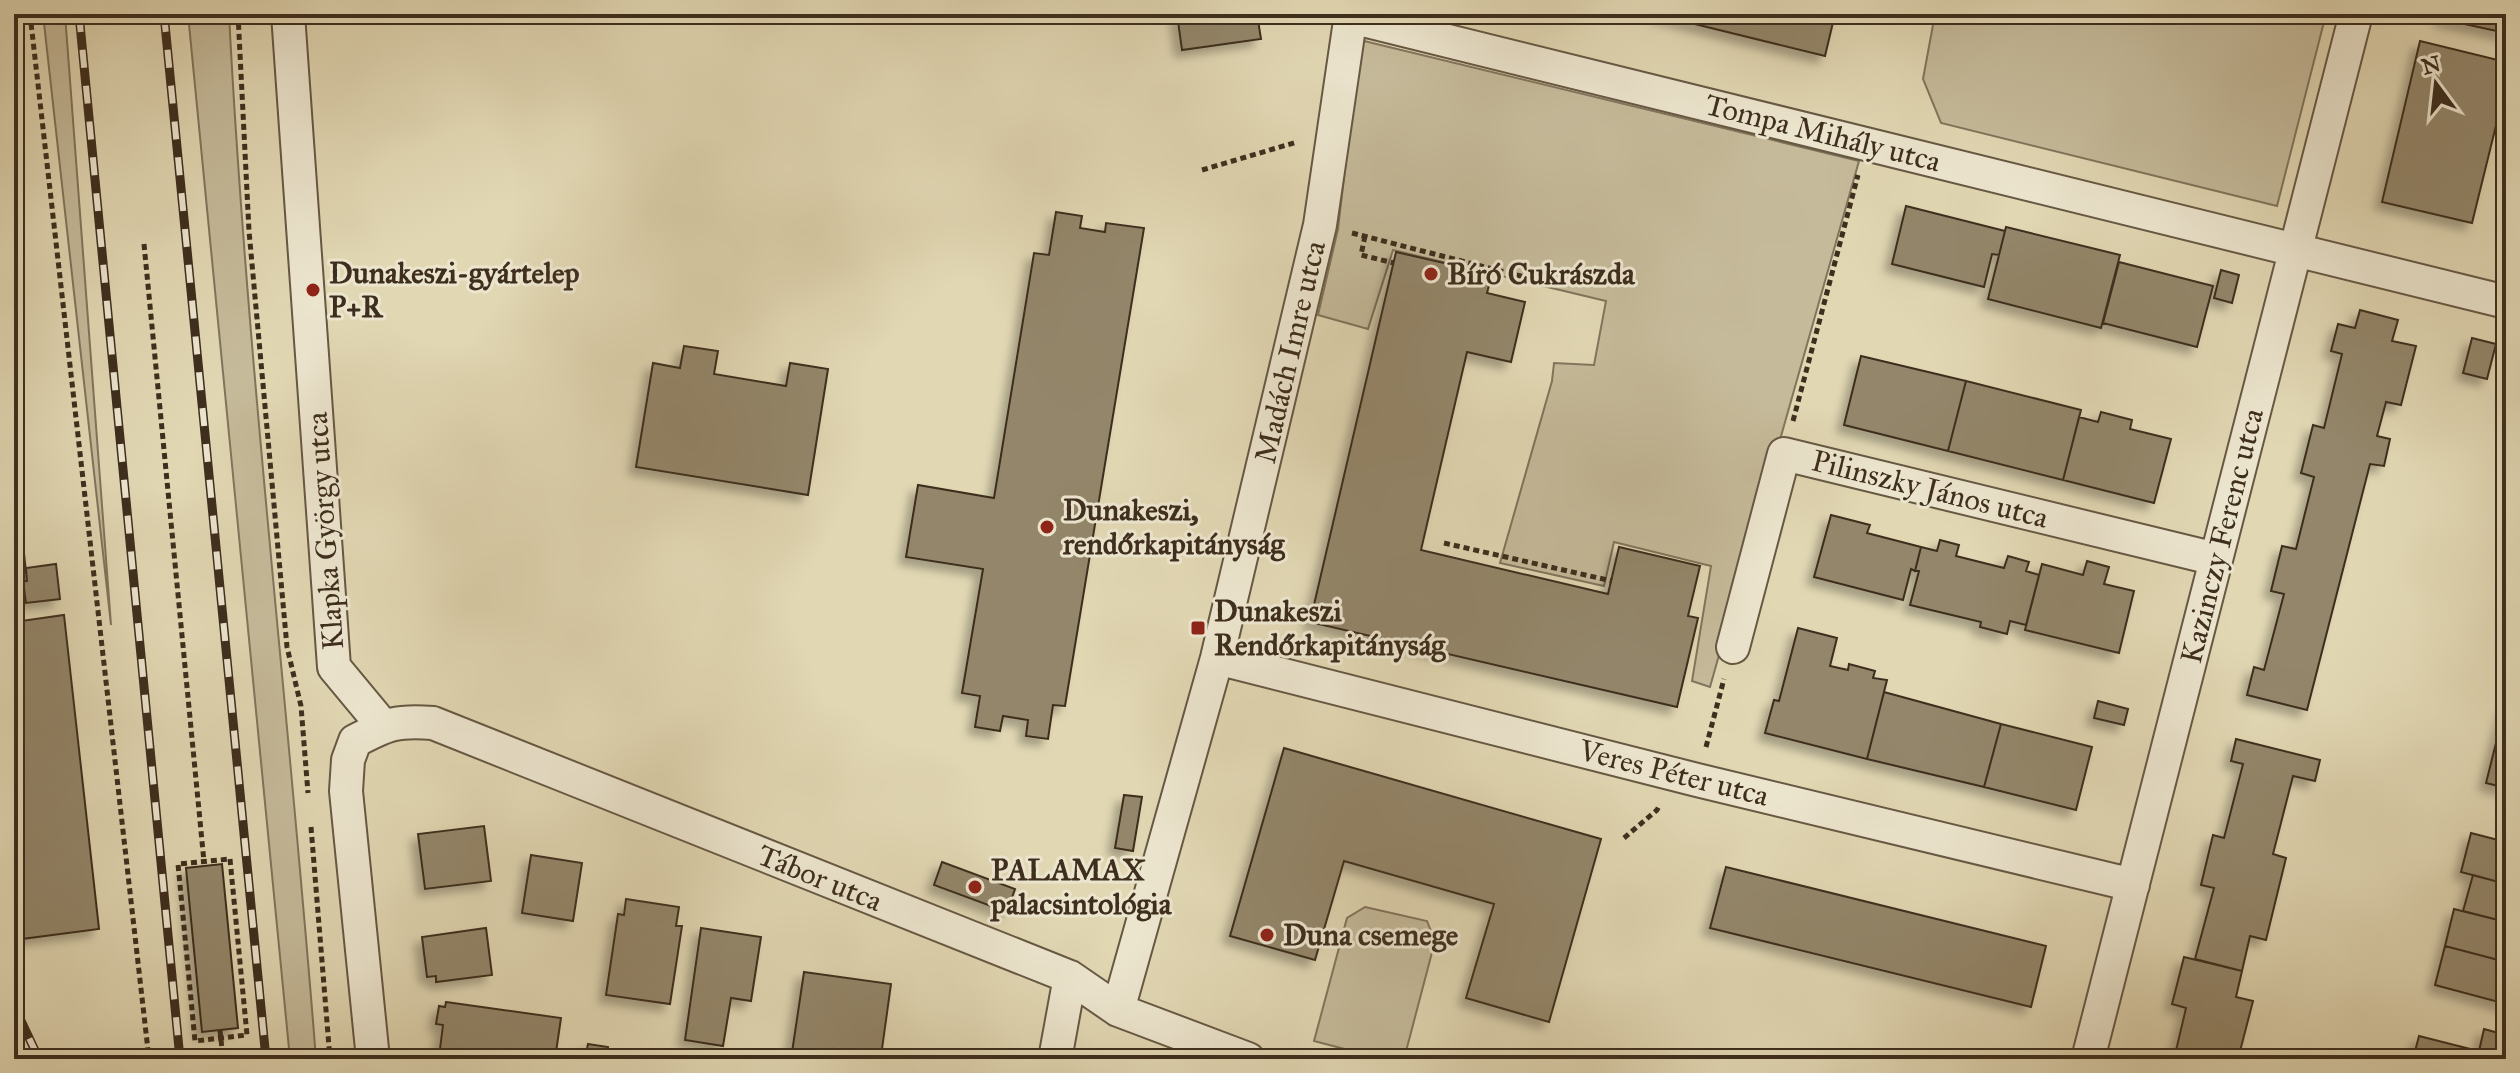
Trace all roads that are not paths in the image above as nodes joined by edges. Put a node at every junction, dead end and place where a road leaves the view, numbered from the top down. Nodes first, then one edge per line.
1 (288, 14) edge
2 (2356, 14) edge
3 (1351, 15) edge
4 (2295, 250) junction
5 (2506, 302) edge
6 (2216, 559) junction
7 (1733, 647) road end
8 (1217, 658) junction
9 (383, 726) junction
10 (2133, 885) junction
11 (1070, 977) junction
12 (1118, 1010) junction
13 (373, 1059) edge
14 (1055, 1059) edge
15 (1248, 1059) edge
16 (2088, 1059) edge

1 - 9 street, Klapka György utca
2 - 4 street, Kazinczy Ferenc utca
3 - 4 street, Tompa Mihály utca
3 - 8 street, Madách Imre utca
4 - 5 street, Tompa Mihály utca
4 - 6 street, Kazinczy Ferenc utca
6 - 7 street, Pilinszky János utca
6 - 10 street, Kazinczy Ferenc utca
8 - 10 street, Veres Péter utca
8 - 12 street, Madách Imre utca
9 - 11 street, Tábor utca
9 - 13 street
10 - 16 street, Kazinczy Ferenc utca
11 - 12 street, Tábor utca
11 - 14 street
12 - 15 street, Tábor utca

